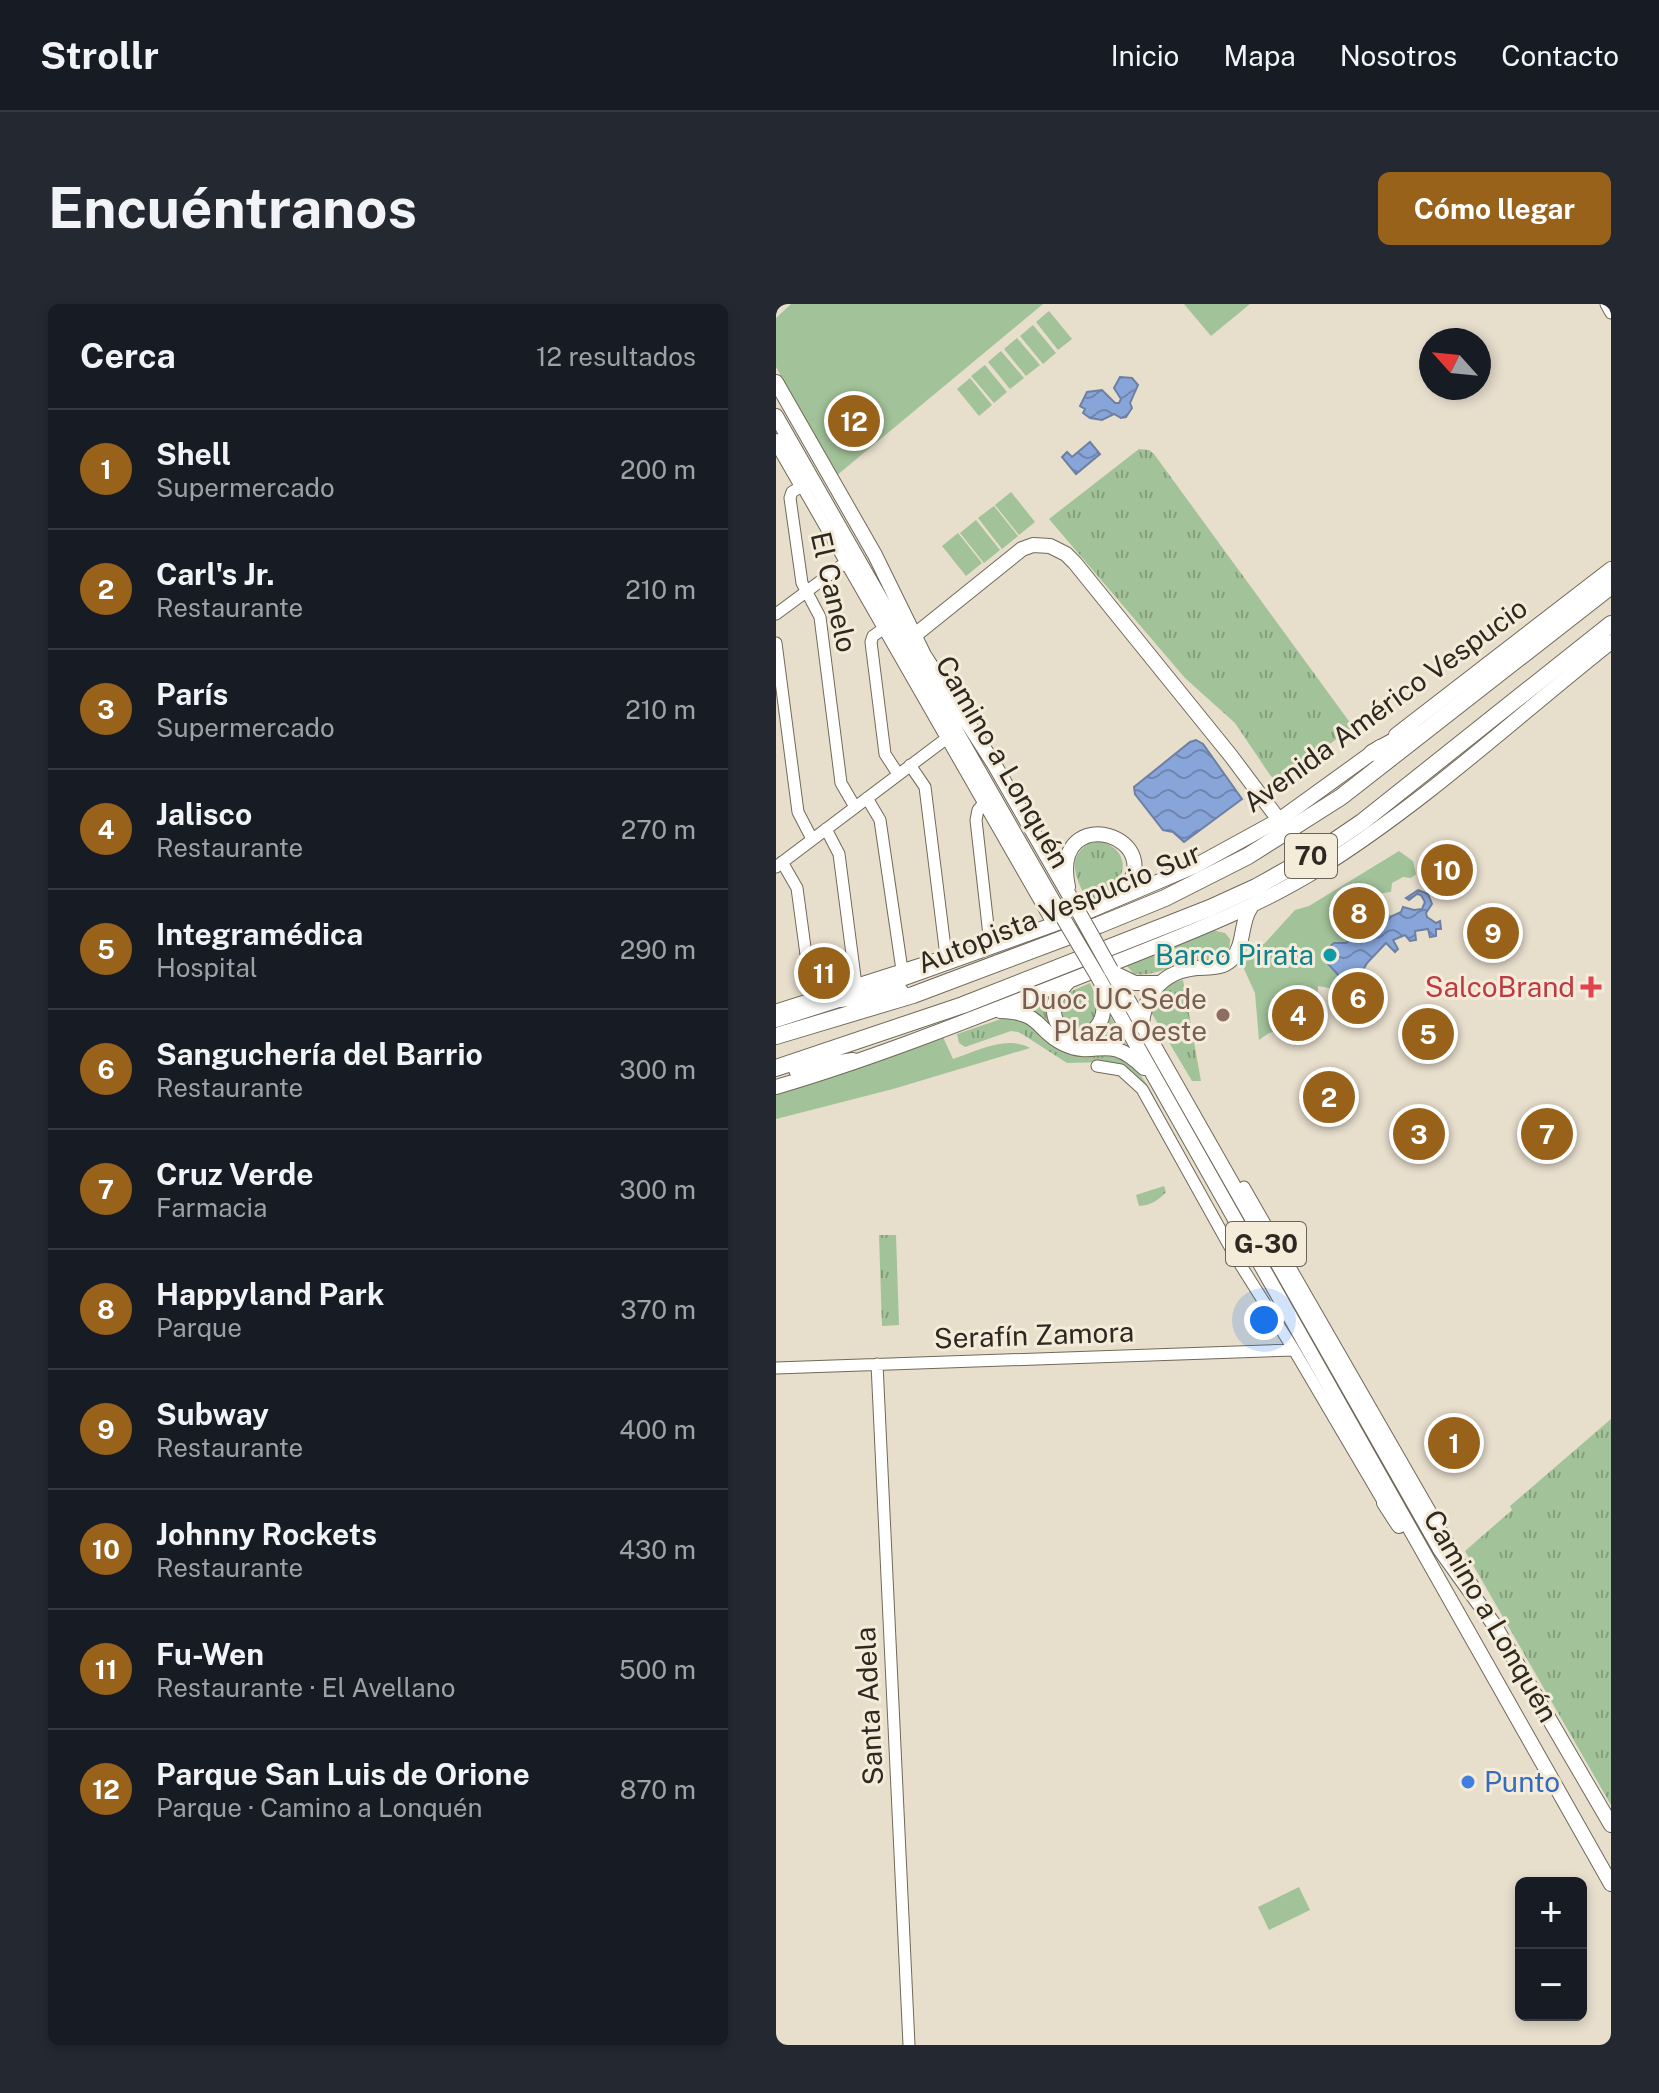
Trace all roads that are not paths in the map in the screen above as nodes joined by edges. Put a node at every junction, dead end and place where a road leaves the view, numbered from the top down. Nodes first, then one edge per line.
1 (1606, 304) edge
2 (1611, 313) edge
3 (776, 382) edge
4 (776, 416) edge
5 (776, 441) edge
6 (802, 486) junction
7 (845, 563) junction
8 (1611, 569) edge
9 (1611, 586) edge
10 (806, 592) junction
11 (776, 614) edge
12 (1611, 624) edge
13 (883, 629) junction
14 (910, 639) junction
15 (1611, 642) edge
16 (776, 643) edge
17 (1497, 674) junction
18 (947, 738) junction
19 (1372, 753) junction
20 (910, 765) junction
21 (898, 774) junction
22 (867, 798) junction
23 (984, 803) junction
24 (855, 807) junction
25 (1279, 820) junction
26 (826, 829) junction
27 (812, 839) junction
28 (779, 865) edge
29 (1072, 899) junction
30 (1115, 901) junction
31 (1251, 907) junction
32 (1214, 923) junction
33 (1053, 924) junction
34 (1014, 939) junction
35 (1240, 942) junction
36 (990, 944) junction
37 (946, 956) junction
38 (902, 970) junction
39 (1106, 976) junction
40 (1071, 980) junction
41 (1159, 983) junction
42 (856, 985) junction
43 (937, 986) junction
44 (812, 999) junction
45 (840, 999) junction
46 (776, 1010) edge
47 (991, 1011) junction
48 (776, 1020) edge
49 (1142, 1025) junction
50 (776, 1036) edge
51 (853, 1061) junction
52 (1097, 1066) dead end
53 (776, 1071) edge
54 (1155, 1080) junction
55 (776, 1087) edge
56 (1202, 1131) junction
57 (1244, 1187) joint
58 (1242, 1233) junction
59 (1235, 1256) junction
60 (1294, 1350) junction
61 (877, 1364) junction
62 (776, 1368) edge
63 (1384, 1503) joint
64 (1433, 1568) junction
65 (1495, 1626) junction
66 (1611, 1825) edge
67 (1611, 1884) edge
68 (909, 2045) edge

1 - 2 street
3 - 14 main road, Camino a Lonquén
4 - 14 main road, Camino a Lonquén
5 - 6 main road
6 - 7 street, Camino a Lonquén
6 - 10 street, El Canelo
7 - 10 street
7 - 13 street, Camino a Lonquén
8 - 19 main road, Avenida Américo Vespucio
9 - 17 highway, Autopista Vespucio Sur / 70
10 - 11 street
10 - 24 street, El Canelo
12 - 53 highway, Autopista Vespucio Sur / 70
13 - 18 street, Camino a Lonquén
13 - 21 street
14 - 25 main road
14 - 29 main road, Camino a Lonquén
14 - 39 main road, Camino a Lonquén, bridge
15 - 31 main road
16 - 27 street
17 - 19 highway
17 - 43 highway, Autopista Vespucio Sur / 70
18 - 20 street
18 - 23 street, Camino a Lonquén
19 - 25 main road, Avenida Américo Vespucio
20 - 21 street
20 - 37 street
21 - 22 street
22 - 24 street
22 - 38 street
23 - 33 street, Camino a Lonquén
23 - 36 street
24 - 26 street
25 - 30 main road, Avenida Américo Vespucio
26 - 27 street
26 - 42 street
27 - 28 street
28 - 44 street
29 - 30 main road
29 - 39 main road, Camino a Lonquén, bridge
30 - 33 main road, Avenida Américo Vespucio
31 - 32 main road
31 - 35 main road
32 - 35 main road
32 - 40 main road
33 - 34 main road, Avenida Américo Vespucio
34 - 36 main road
34 - 45 main road, Avenida Américo Vespucio
35 - 41 main road
36 - 37 street
37 - 38 street
38 - 42 street
39 - 40 main road
39 - 41 main road
39 - 49 main road, Camino a Lonquén / G-30
39 - 54 main road, Camino a Lonquén / G-30
40 - 47 main road
41 - 49 main road
42 - 44 street
43 - 45 highway
43 - 50 highway, Autopista Vespucio Sur / 70
44 - 46 street
45 - 48 main road, Avenida Américo Vespucio
47 - 51 main road
47 - 54 main road
49 - 56 main road, Camino a Lonquén / G-30
51 - 53 highway
51 - 55 main road
52 - 59 street, Camino a Lonquén
54 - 58 main road, Camino a Lonquén / G-30
56 - 57 main road
56 - 65 main road, Camino a Lonquén / G-30
57 - 65 street, Camino a Lonquén
58 - 59 main road
58 - 64 main road, Camino a Lonquén / G-30
59 - 60 street, Camino a Lonquén
60 - 61 street, Serafín Zamora
60 - 63 street, Camino a Lonquén
61 - 62 street, Serafín Zamora
61 - 68 street, Santa Adela
63 - 64 main road
64 - 67 main road, Camino a Lonquén / G-30
65 - 66 main road, Camino a Lonquén / G-30

